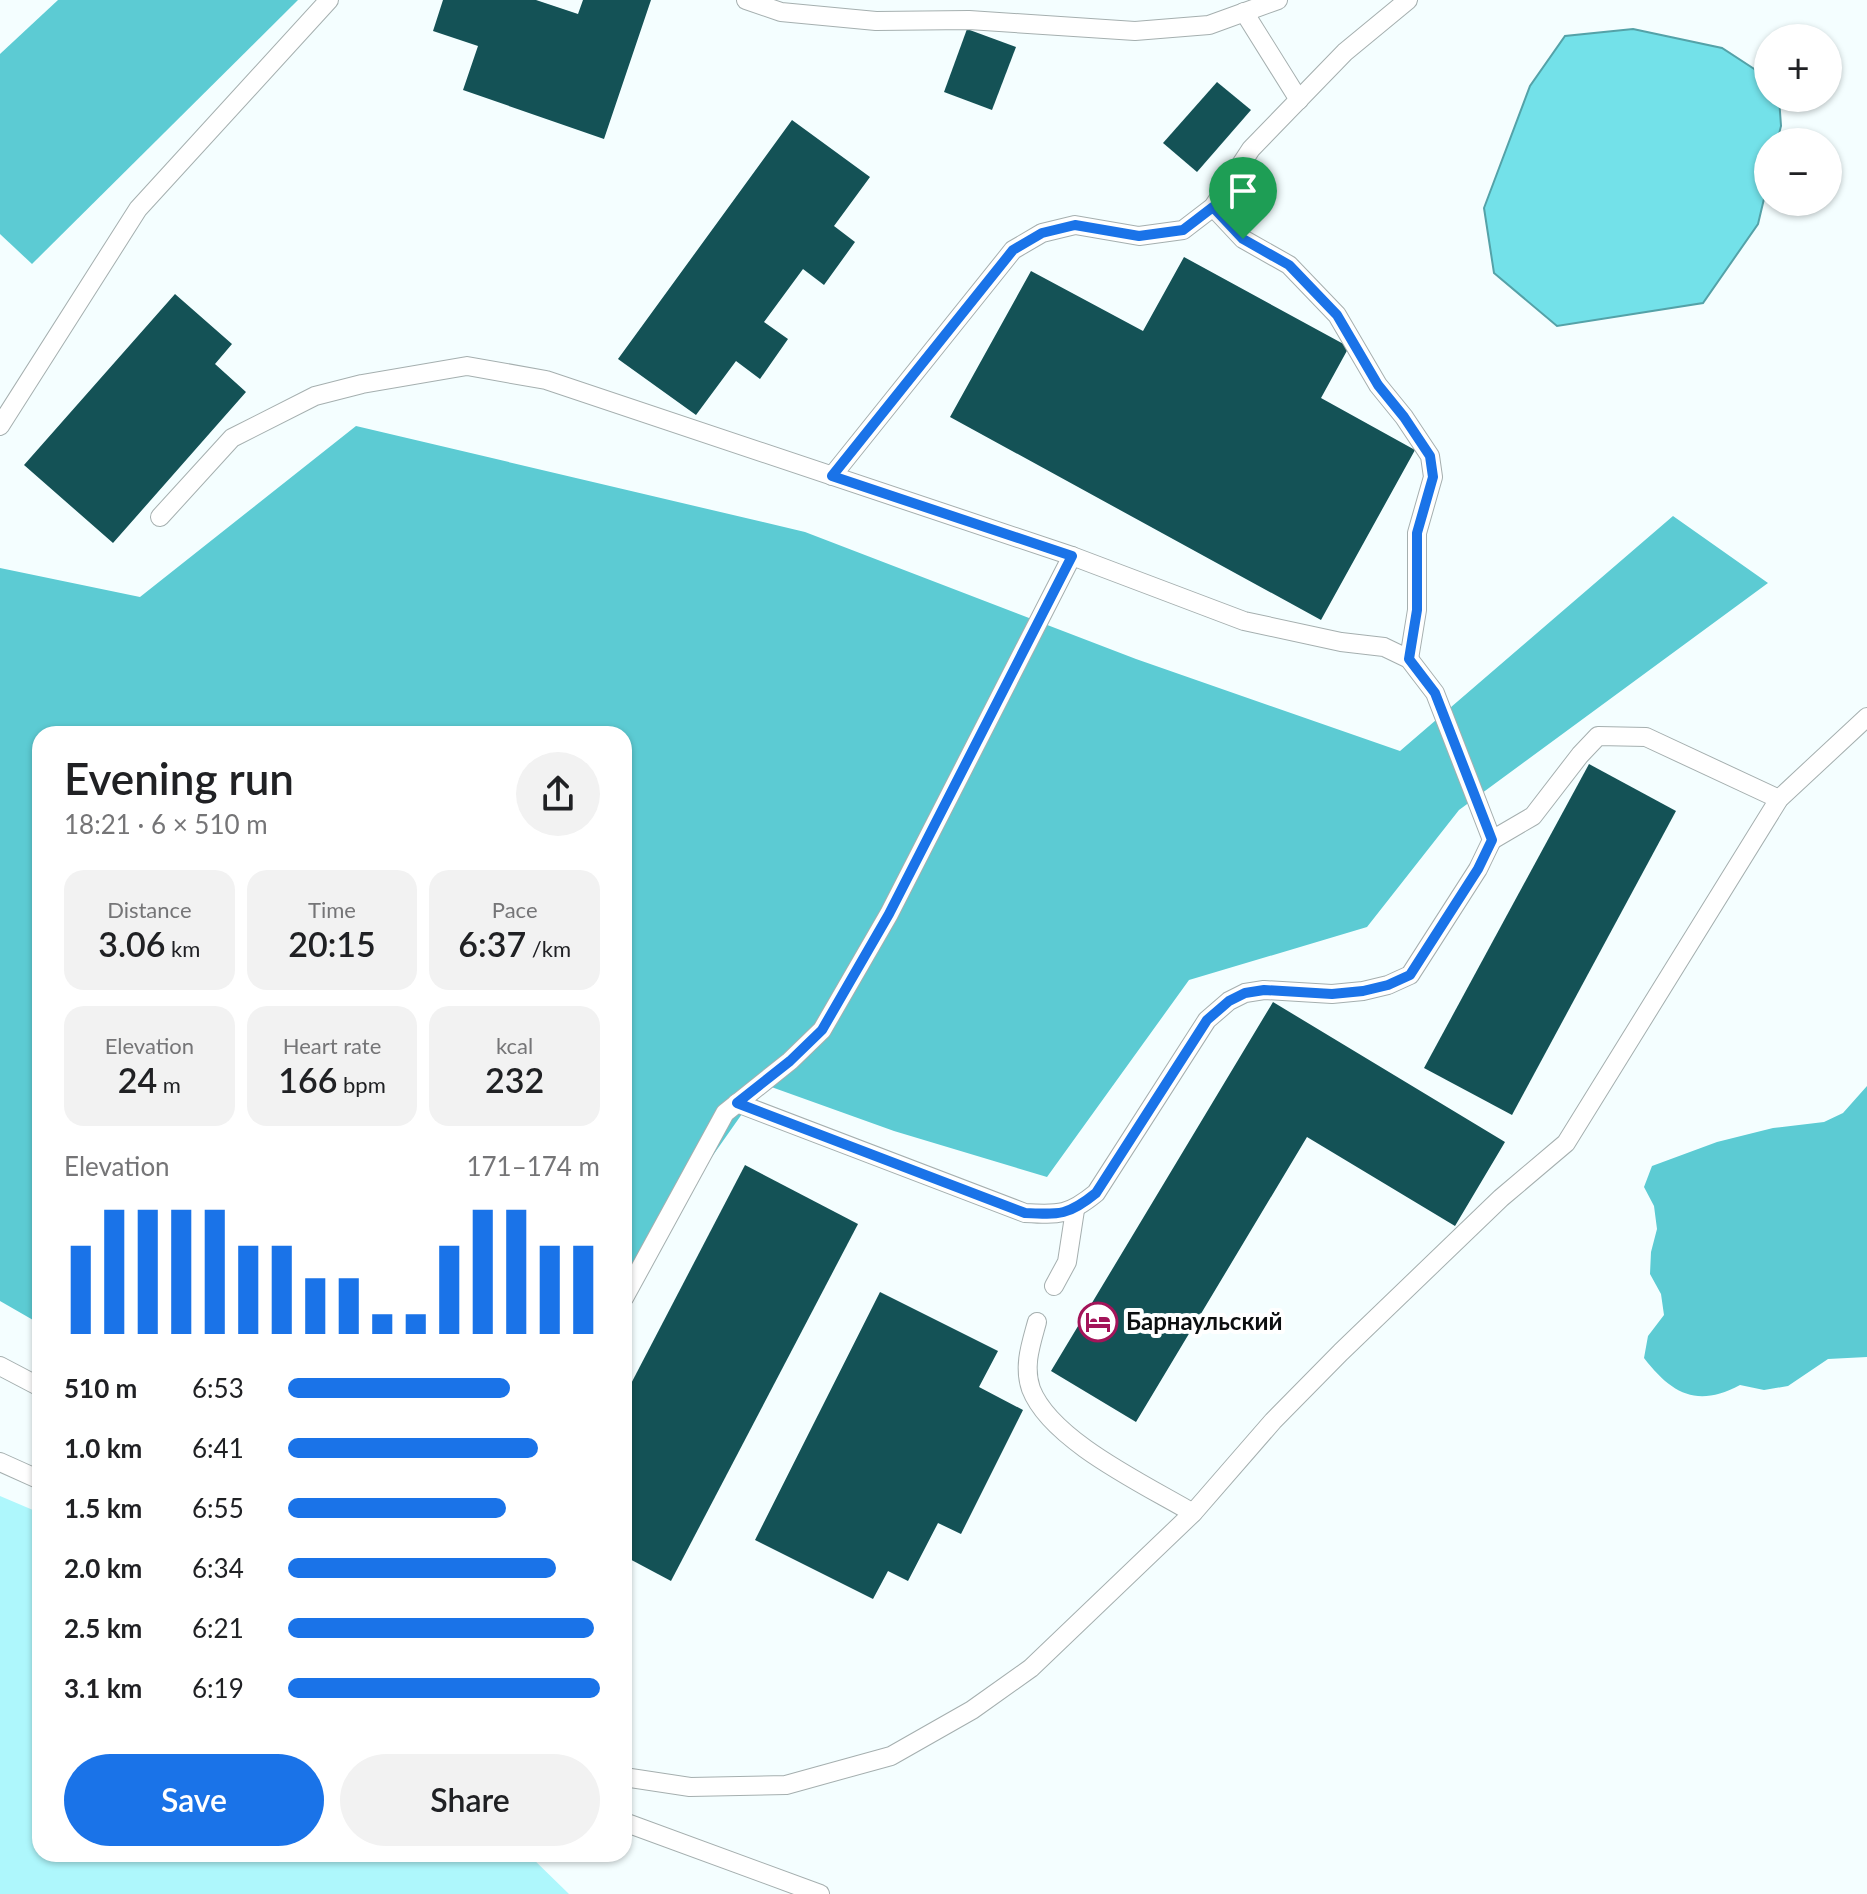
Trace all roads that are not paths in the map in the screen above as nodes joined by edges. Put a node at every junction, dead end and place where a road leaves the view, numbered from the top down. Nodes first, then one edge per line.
1 (329, 0) edge
2 (746, 0) edge
3 (1278, 0) edge
4 (1408, 0) edge
5 (1244, 12) junction
6 (1299, 100) junction
7 (1213, 207) junction
8 (0, 426) edge
9 (832, 476) junction
10 (160, 517) dead end
11 (1072, 556) junction
12 (1409, 659) junction
13 (1867, 717) edge
14 (1779, 799) junction
15 (1492, 840) junction
16 (737, 1103) junction
17 (1075, 1210) junction
18 (632, 1283) edge
19 (1054, 1286) dead end
20 (1037, 1322) dead end
21 (0, 1366) edge
22 (32, 1383) edge
23 (0, 1462) edge
24 (32, 1476) edge
25 (1193, 1513) junction
26 (632, 1778) edge
27 (632, 1825) edge
28 (820, 1894) edge

1 - 8 lane
2 - 5 lane
3 - 5 lane
4 - 6 lane
5 - 6 lane
6 - 7 lane
7 - 9 lane
7 - 12 lane
9 - 10 lane
9 - 11 lane
11 - 12 lane
11 - 16 lane
12 - 15 lane
13 - 14 lane
14 - 15 lane
14 - 25 lane
15 - 17 lane
16 - 17 lane
16 - 18 lane
17 - 19 lane
20 - 25 lane
21 - 22 lane
23 - 24 lane
25 - 26 lane
27 - 28 lane

